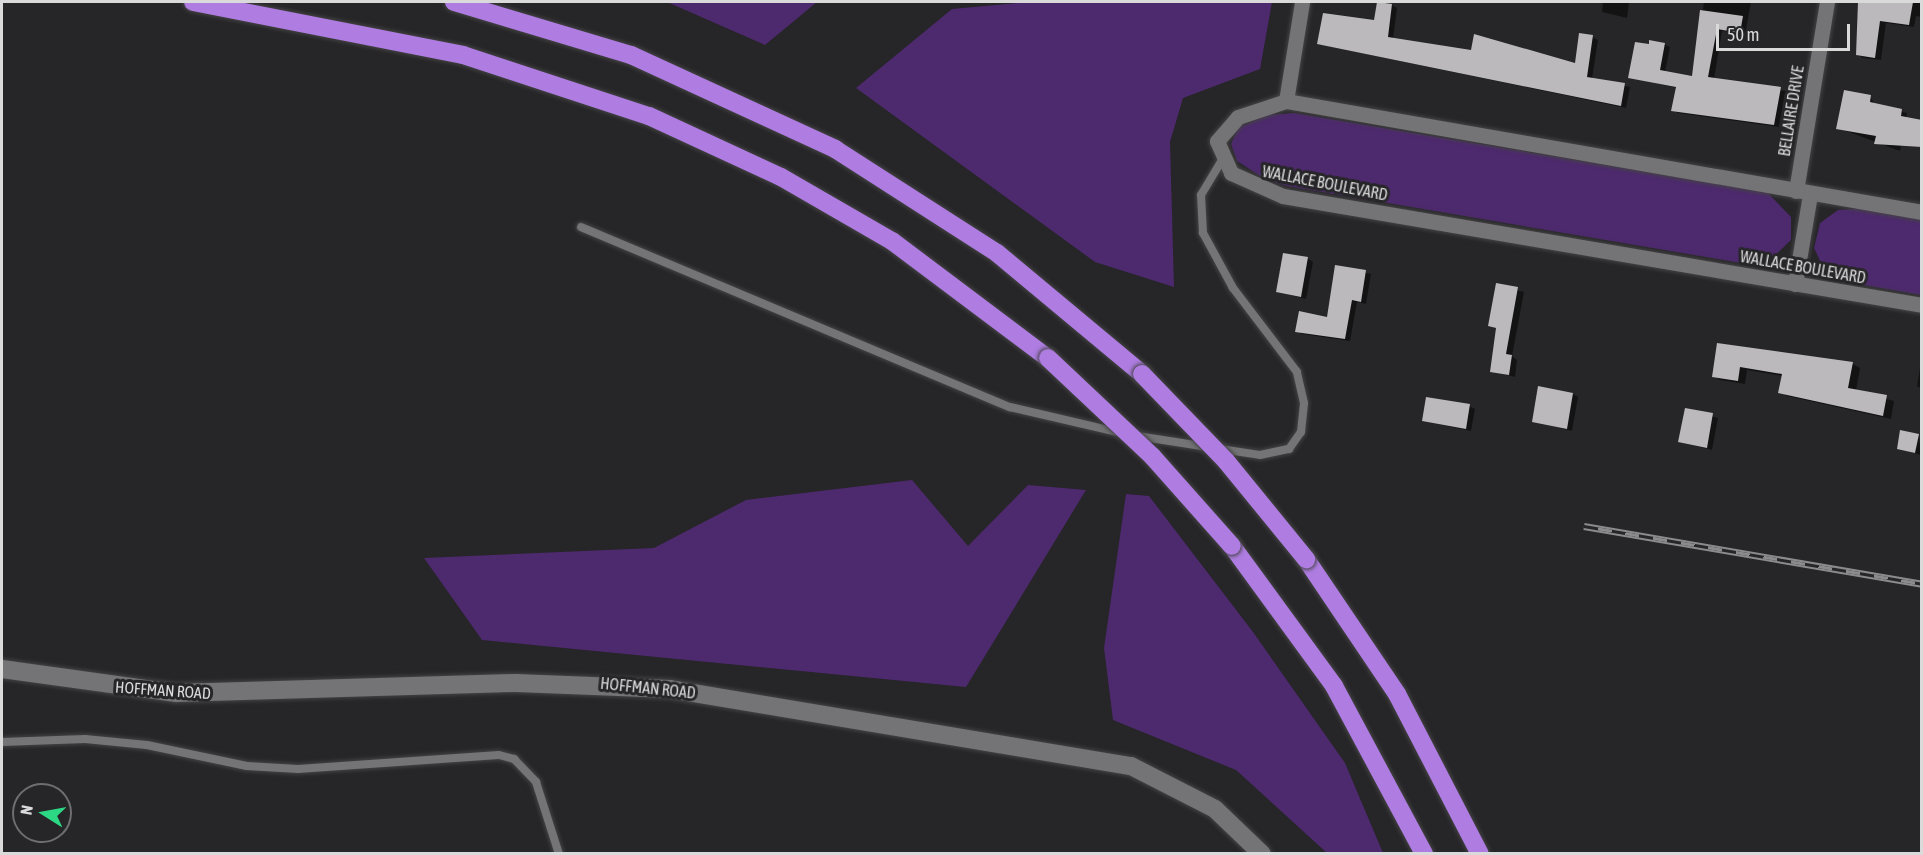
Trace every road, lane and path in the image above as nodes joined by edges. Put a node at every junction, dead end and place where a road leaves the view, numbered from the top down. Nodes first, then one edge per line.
1 (193, 2) edge
2 (454, 2) edge
3 (1302, 2) edge
4 (1827, 2) edge
5 (1287, 100) junction
6 (1222, 160) junction
7 (1803, 193) junction
8 (1922, 212) edge
9 (581, 227) dead end
10 (1795, 284) junction
11 (1922, 305) edge
12 (2, 669) edge
13 (2, 742) edge
14 (559, 854) edge
15 (1262, 854) edge
16 (1424, 854) edge
17 (1480, 854) edge

1 - 16 highway, bridge
2 - 17 highway, bridge
3 - 5 street
4 - 7 street, BELLAIRE DRIVE
5 - 6 street
5 - 7 street
6 - 9 lane
6 - 10 street, WALLACE BOULEVARD
7 - 8 street
7 - 10 street, BELLAIRE DRIVE
10 - 11 street, WALLACE BOULEVARD
12 - 15 street, HOFFMAN ROAD
13 - 14 lane

